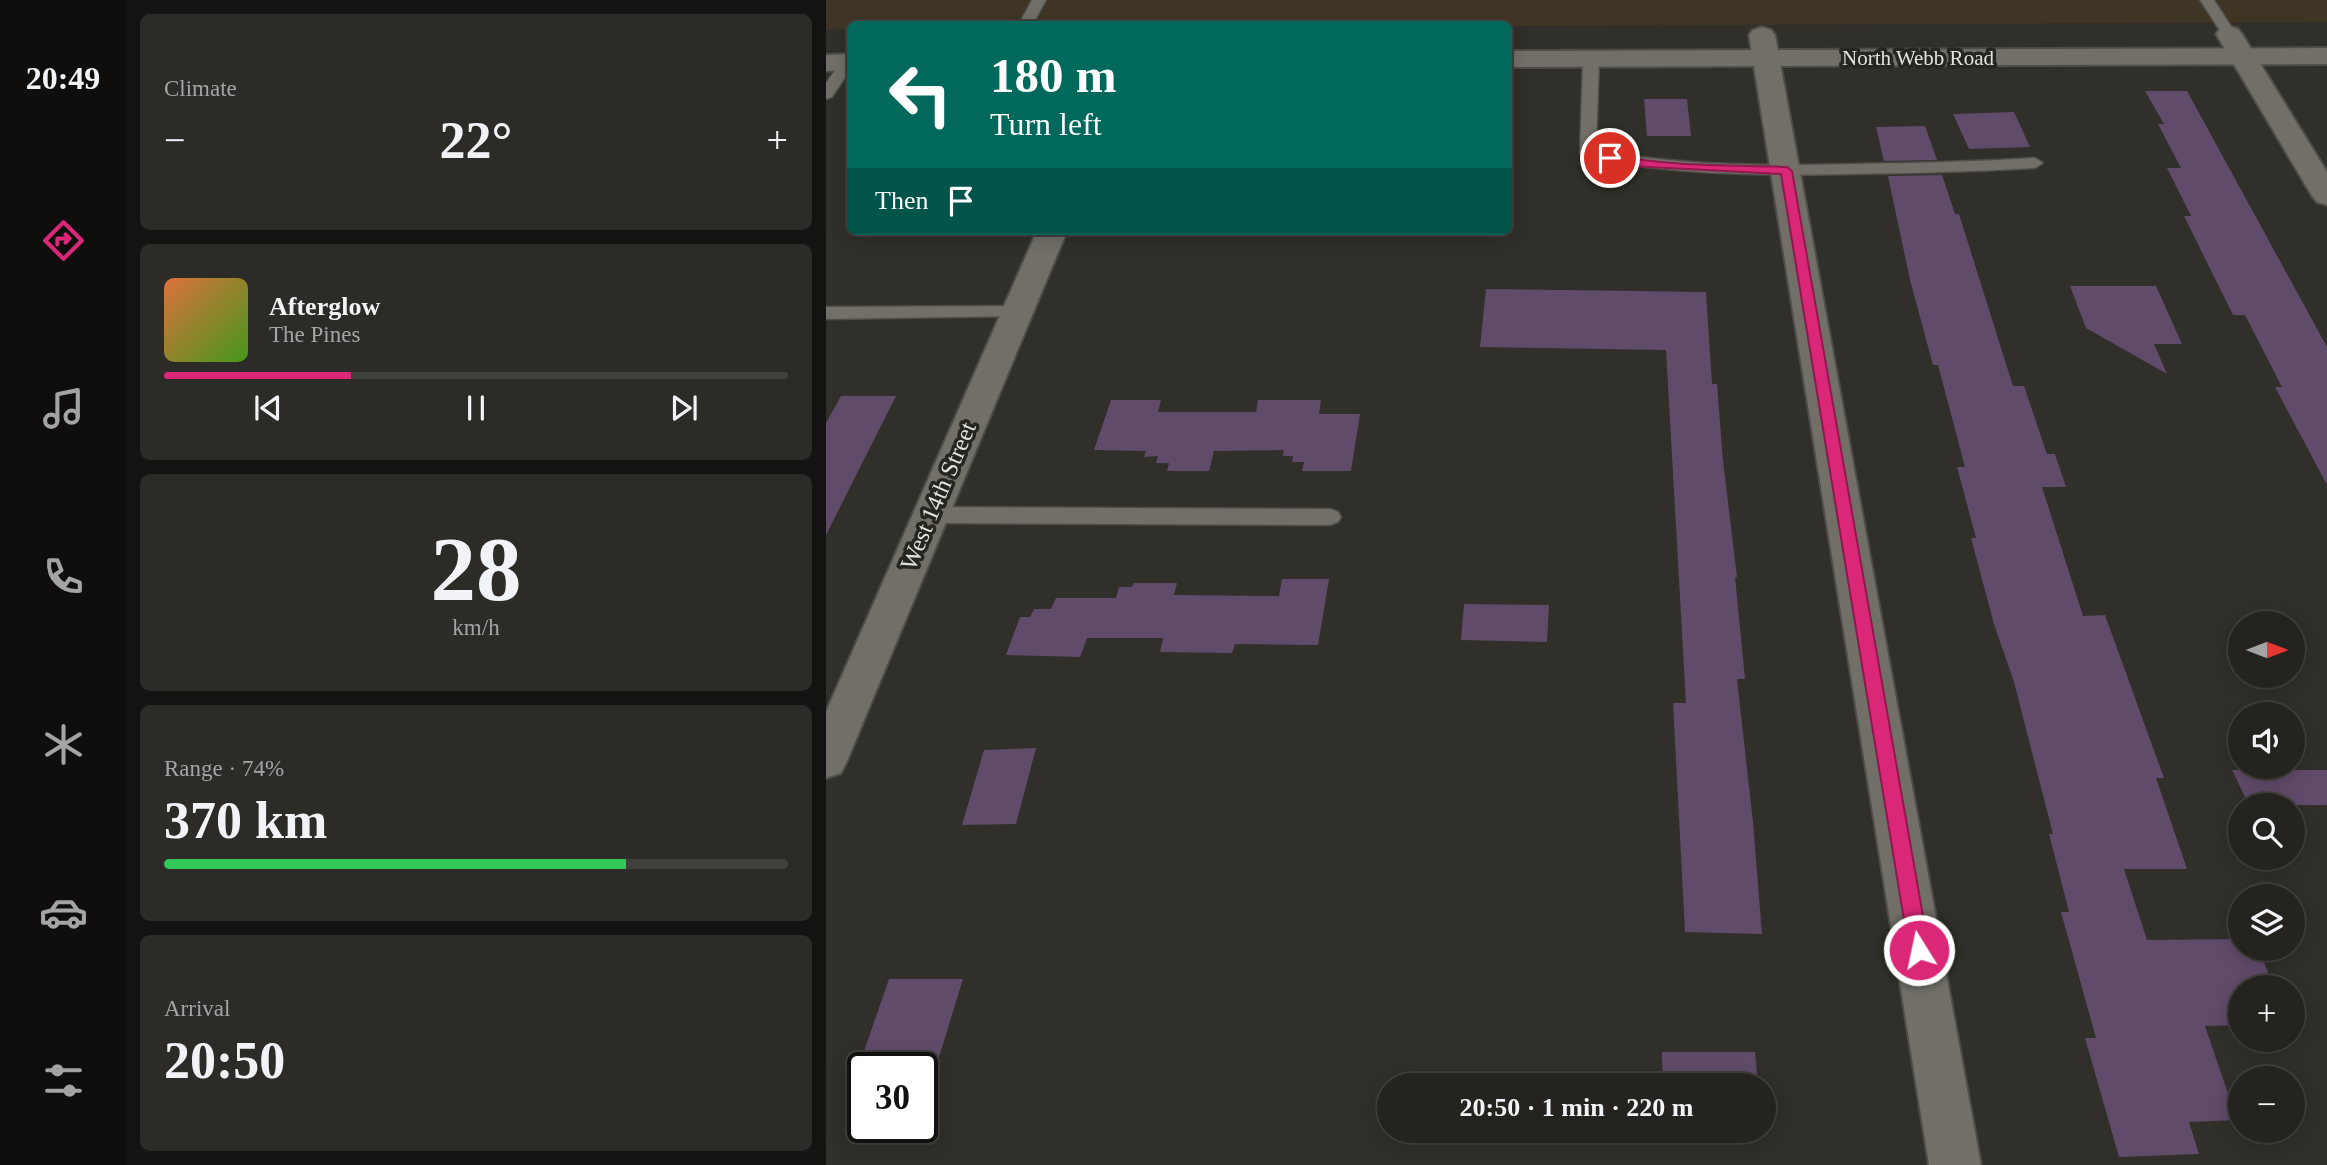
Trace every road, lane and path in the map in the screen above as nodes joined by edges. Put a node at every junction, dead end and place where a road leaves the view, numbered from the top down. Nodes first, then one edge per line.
1 (1039, 0) edge
2 (2207, 0) edge
3 (1028, 21) edge
4 (2327, 33) edge
5 (1512, 36) edge
6 (2235, 45) junction
7 (1764, 47) junction
8 (843, 53) edge
9 (2327, 56) edge
10 (1512, 59) edge
11 (1591, 59) junction
12 (826, 94) edge
13 (2035, 163) dead end
14 (1787, 171) junction
15 (2327, 196) edge
16 (1050, 235) edge
17 (1016, 312) junction
18 (826, 313) edge
19 (930, 514) junction
20 (1330, 517) dead end
21 (826, 761) edge
22 (1955, 1165) edge

1 - 3 lane
2 - 6 lane
4 - 6 street, North Webb Road
5 - 7 street, North Webb Road
6 - 7 street, North Webb Road
6 - 9 street, North Webb Road
6 - 15 street
7 - 11 street, North Webb Road
7 - 14 street
8 - 12 lane
10 - 11 street, North Webb Road
11 - 14 lane
13 - 14 lane
14 - 22 street
16 - 17 street, West 14th Street
17 - 18 lane
17 - 19 street, West 14th Street
19 - 20 lane
19 - 21 street, West 14th Street

